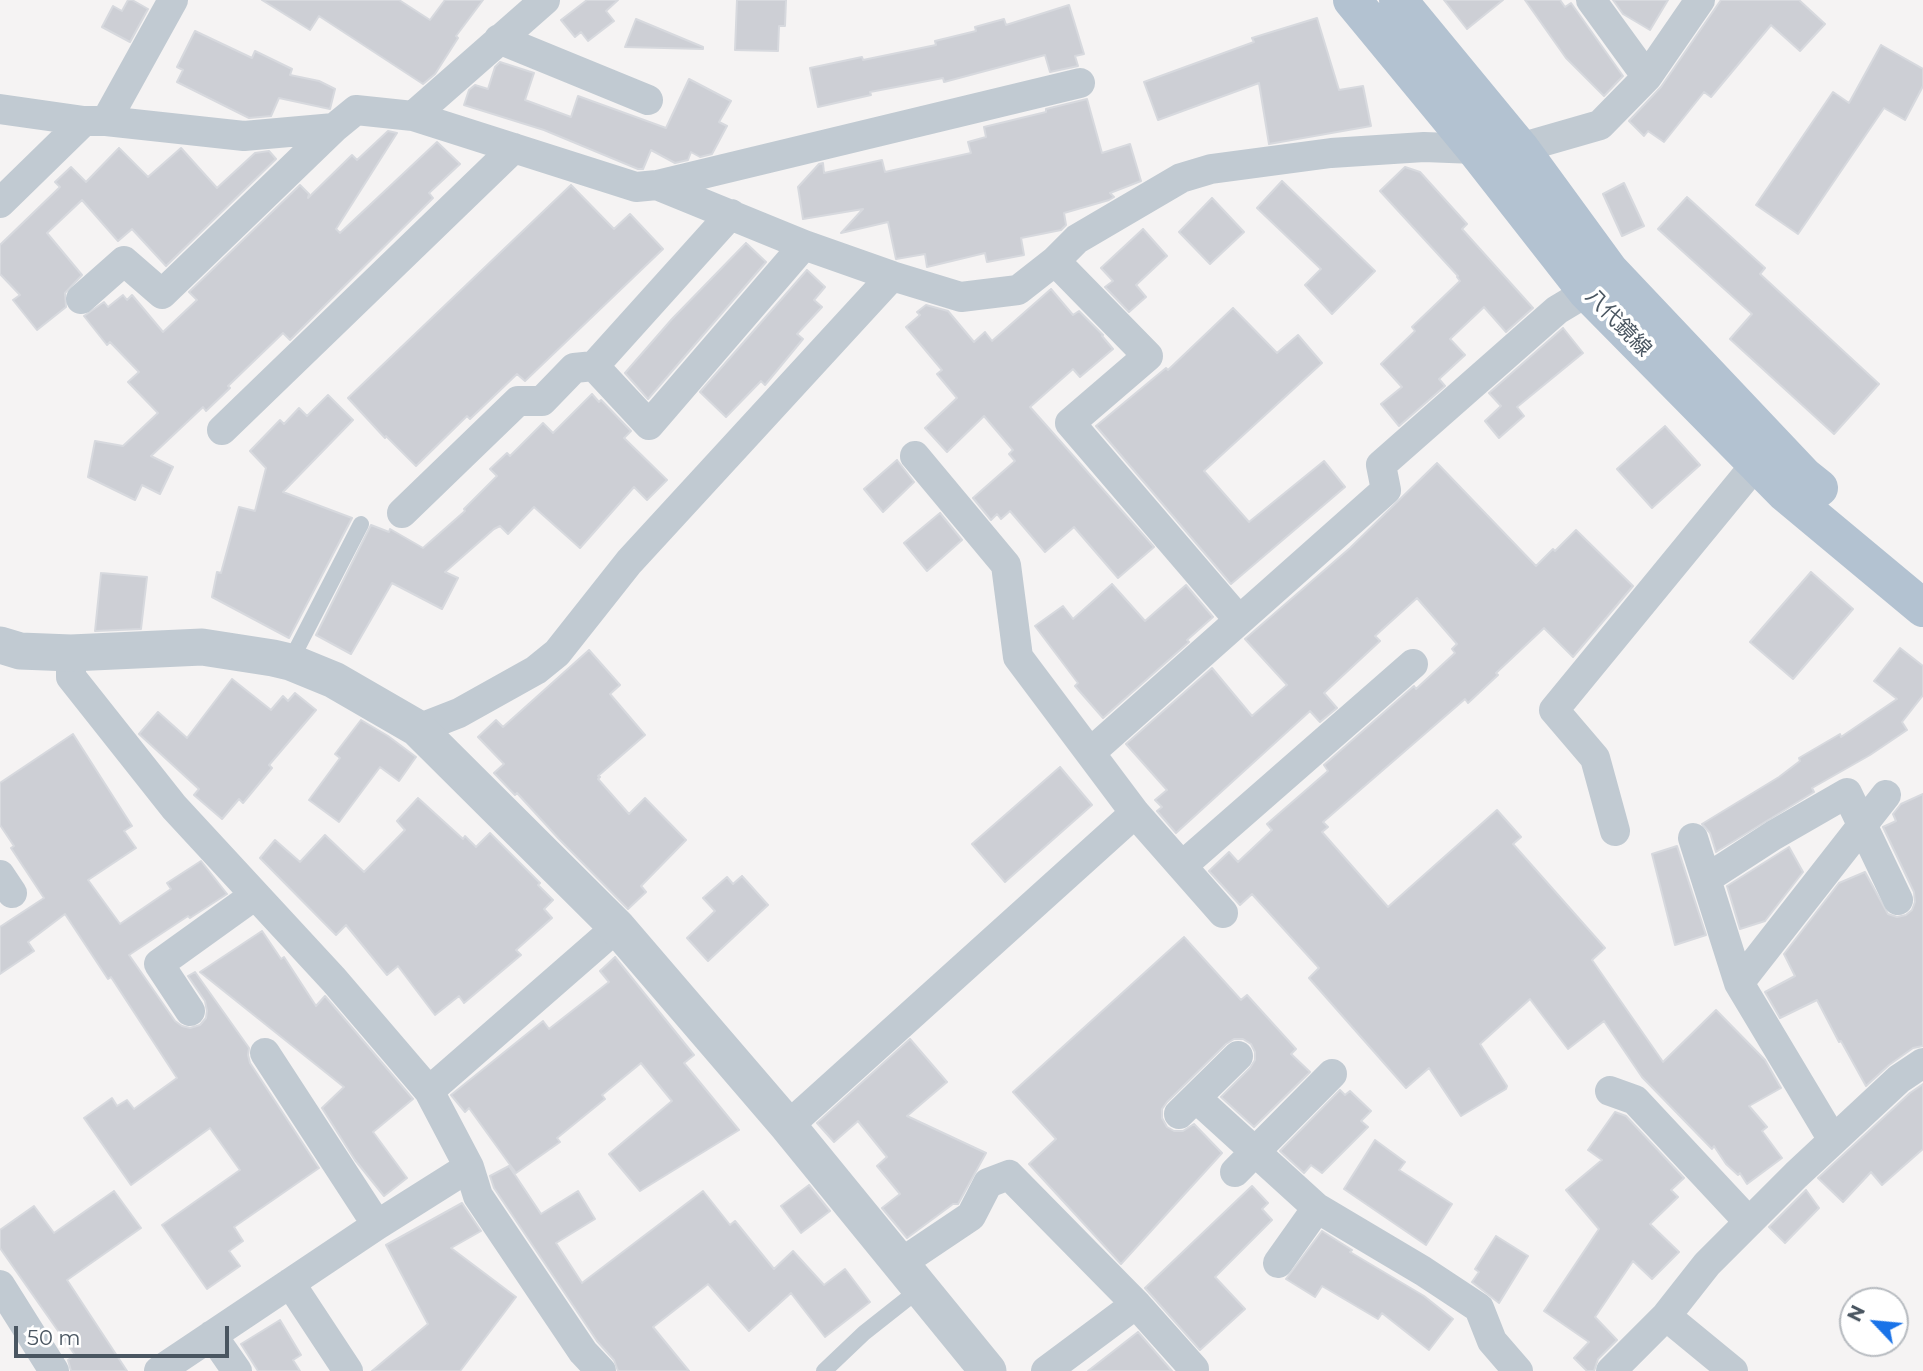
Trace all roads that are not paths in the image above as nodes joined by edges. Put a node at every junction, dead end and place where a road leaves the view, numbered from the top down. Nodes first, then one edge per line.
1 (173, 0) edge
2 (545, 0) edge
3 (1352, 0) edge
4 (1398, 0) edge
5 (1591, 0) edge
6 (1700, 0) edge
7 (499, 39) junction
8 (1647, 77) junction
9 (1080, 83) dead end
10 (648, 100) dead end
11 (0, 109) edge
12 (413, 116) junction
13 (95, 121) junction
14 (334, 128) junction
15 (514, 148) junction
16 (1520, 148) junction
17 (1475, 149) junction
18 (657, 185) junction
19 (0, 203) edge
20 (731, 214) junction
21 (804, 245) junction
22 (1055, 261) junction
23 (892, 276) junction
24 (1587, 292) junction
25 (80, 299) dead end
26 (594, 366) junction
27 (222, 430) dead end
28 (915, 456) dead end
29 (1756, 464) junction
30 (402, 513) dead end
31 (361, 524) dead end
32 (1923, 575) edge
33 (1923, 608) edge
34 (1239, 620) junction
35 (0, 645) edge
36 (71, 653) junction
37 (290, 662) junction
38 (1413, 664) dead end
39 (418, 729) junction
40 (1091, 752) junction
41 (1886, 795) dead end
42 (1135, 813) junction
43 (1863, 825) junction
44 (1615, 831) dead end
45 (1693, 838) dead end
46 (1182, 866) junction
47 (1706, 879) junction
48 (255, 895) junction
49 (1898, 900) dead end
50 (1223, 913) dead end
51 (617, 927) junction
52 (1739, 983) junction
53 (190, 1011) dead end
54 (265, 1054) dead end
55 (1238, 1056) dead end
56 (1923, 1063) edge
57 (1332, 1074) dead end
58 (429, 1091) junction
59 (1610, 1091) dead end
60 (788, 1126) junction
61 (1833, 1140) junction
62 (1245, 1162) junction
63 (469, 1167) junction
64 (1317, 1209) junction
65 (1749, 1222) junction
66 (377, 1225) junction
67 (1278, 1263) dead end
68 (911, 1275) junction
69 (290, 1283) junction
70 (0, 1284) edge
71 (1136, 1304) junction
72 (1666, 1316) junction
73 (212, 1335) junction
74 (1194, 1369) dead end
75 (54, 1371) edge
76 (159, 1371) edge
77 (237, 1371) edge
78 (348, 1371) edge
79 (601, 1371) edge
80 (824, 1371) edge
81 (988, 1371) edge
82 (1046, 1371) edge
83 (1518, 1371) edge
84 (1611, 1371) edge
85 (1733, 1371) edge

1 - 13 street
2 - 7 street
3 - 17 main road, 八代鏡線
4 - 16 main road, 八代鏡線
5 - 8 street
6 - 8 street
7 - 10 street
7 - 12 street
8 - 16 street
9 - 18 street
11 - 13 street
12 - 14 street
12 - 15 street
13 - 14 street
13 - 19 street
14 - 25 street
15 - 18 street
15 - 27 street
16 - 17 street
16 - 32 main road, 八代鏡線
17 - 22 street
17 - 24 main road, 八代鏡線
18 - 20 street
20 - 21 street
20 - 26 street
21 - 23 street
21 - 26 street
22 - 23 street
22 - 34 street
23 - 39 street
24 - 29 main road, 八代鏡線
24 - 34 street
26 - 30 street
28 - 40 street
29 - 33 main road, 八代鏡線
29 - 44 street
31 - 37 lane
34 - 40 street
35 - 36 street
36 - 37 street
36 - 48 street
37 - 39 street
38 - 46 street
39 - 51 street
40 - 42 street
41 - 43 street
42 - 46 street
42 - 60 street
43 - 47 street
43 - 49 street
43 - 52 street
45 - 47 street
46 - 50 street
47 - 52 street
48 - 53 street
48 - 58 street
51 - 58 street
51 - 60 street
52 - 61 street
54 - 66 street
55 - 62 street
56 - 61 street
57 - 62 street
58 - 63 street
59 - 65 street
60 - 68 street
61 - 65 street
62 - 64 street
63 - 66 street
63 - 79 street
64 - 67 street
64 - 83 street
65 - 72 street
66 - 69 street
68 - 71 street
68 - 80 lane
68 - 81 street
69 - 73 street
69 - 78 street
70 - 75 street
71 - 74 street
71 - 82 street
72 - 84 street
72 - 85 street
73 - 76 street
73 - 77 street

